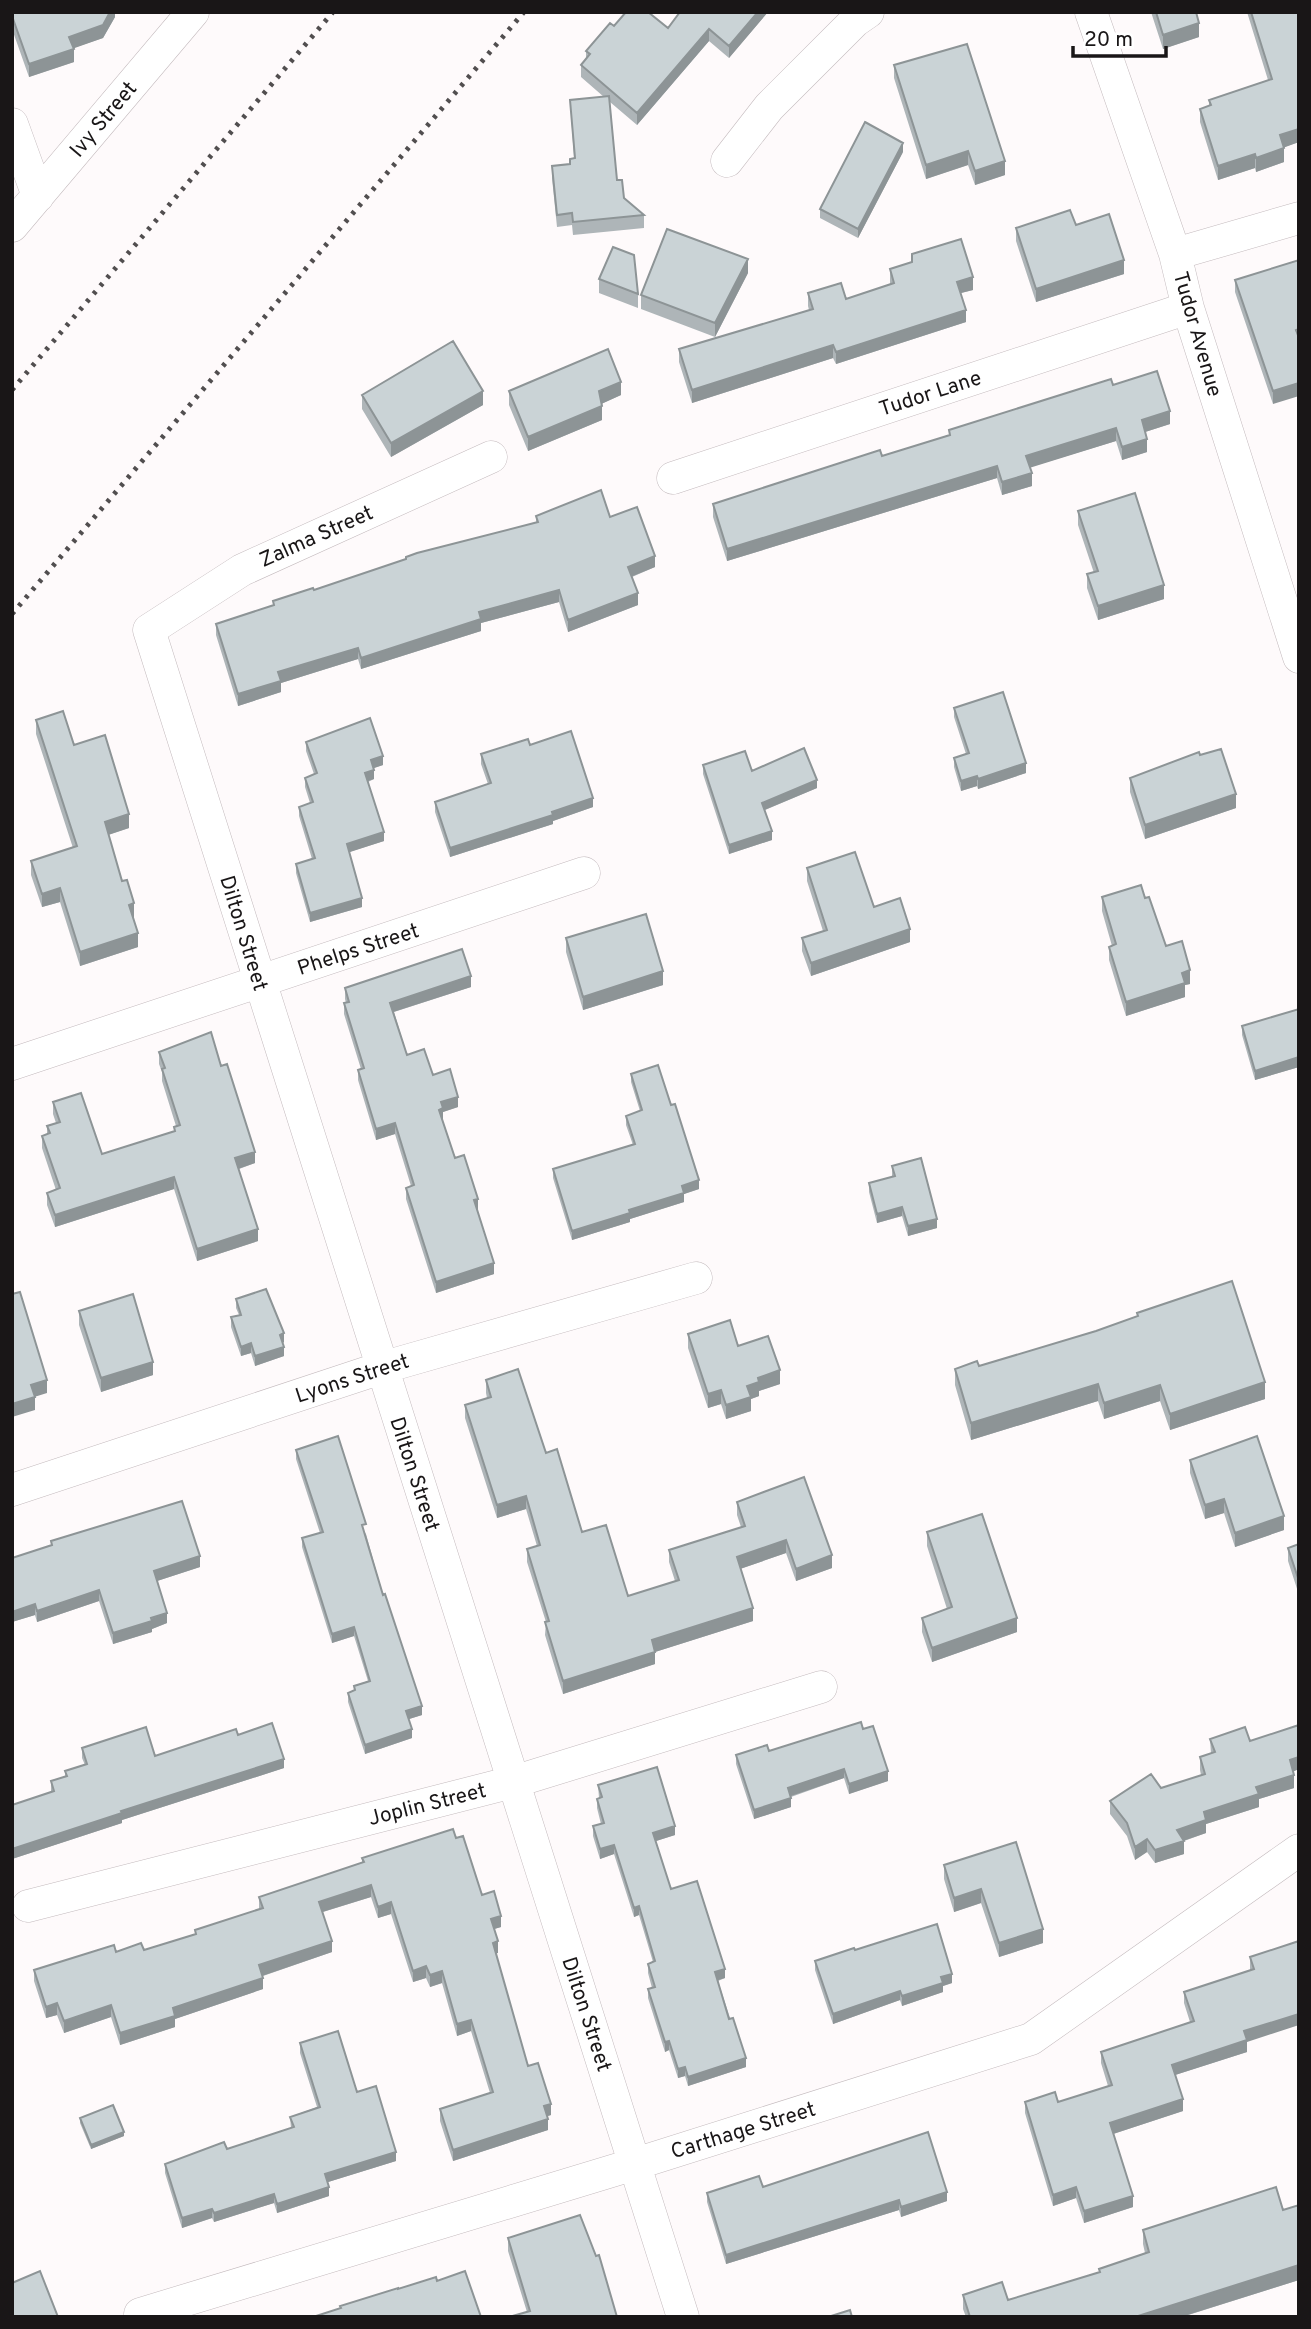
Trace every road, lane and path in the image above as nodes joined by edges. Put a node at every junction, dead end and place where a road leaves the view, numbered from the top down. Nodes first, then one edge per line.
1 (193, 12) edge
2 (868, 12) edge
3 (1091, 12) edge
4 (12, 124) edge
5 (727, 161) dead end
6 (38, 196) junction
7 (1299, 218) edge
8 (12, 226) edge
9 (1175, 254) junction
10 (1188, 308) junction
11 (491, 457) dead end
12 (673, 478) dead end
13 (149, 630) joint
14 (1299, 657) edge
15 (584, 873) dead end
16 (260, 982) junction
17 (12, 1065) edge
18 (696, 1278) dead end
19 (381, 1367) junction
20 (12, 1490) edge
21 (821, 1687) dead end
22 (513, 1782) junction
23 (1299, 1850) edge
24 (28, 1906) dead end
25 (635, 2164) junction
26 (140, 2314) dead end
27 (682, 2317) edge

1 - 6 street, Ivy Street
2 - 5 street
3 - 9 street, Tudor Avenue
4 - 6 street
6 - 8 street, Ivy Street
7 - 9 street
9 - 10 street, Tudor Avenue
10 - 12 street, Tudor Lane
10 - 14 street, Tudor Avenue
11 - 13 street, Zalma Street
13 - 16 street, Dilton Street
15 - 16 street, Phelps Street
16 - 17 street, Phelps Street
16 - 19 street, Dilton Street
18 - 19 street, Lyons Street
19 - 20 street, Lyons Street
19 - 22 street, Dilton Street
21 - 22 street, Joplin Street
22 - 24 street, Joplin Street
22 - 25 street, Dilton Street
23 - 25 street, Carthage Street
25 - 26 street, Carthage Street
25 - 27 street, Dilton Street

